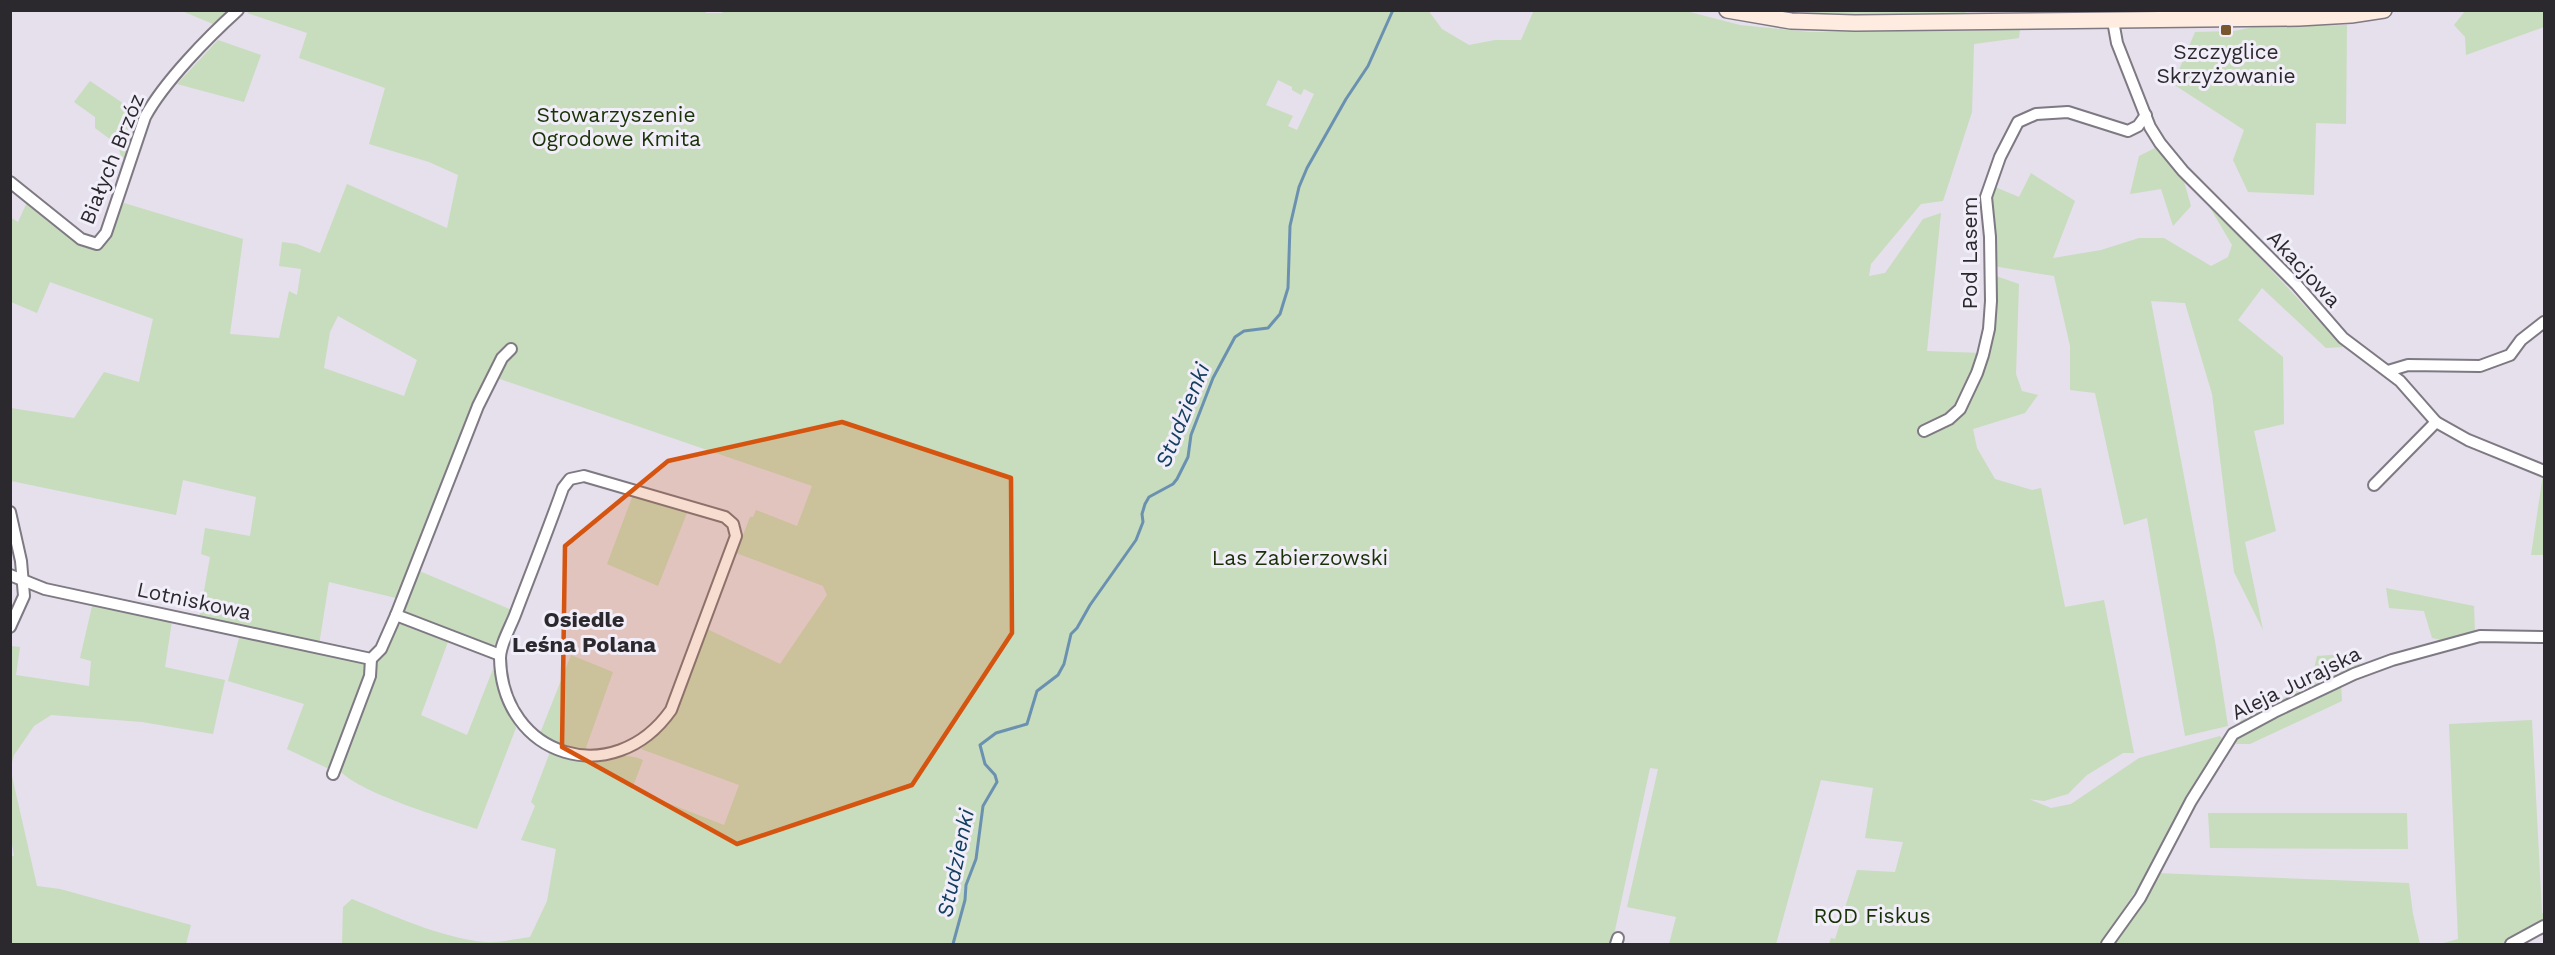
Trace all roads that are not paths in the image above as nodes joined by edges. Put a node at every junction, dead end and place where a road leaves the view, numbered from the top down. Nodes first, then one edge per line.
1 (238, 10) edge
2 (1727, 10) edge
3 (2385, 10) edge
4 (2140, 15) edge
5 (2113, 21) junction
6 (2146, 116) junction
7 (10, 182) edge
8 (2544, 322) edge
9 (511, 349) dead end
10 (2388, 371) junction
11 (2436, 422) junction
12 (1924, 431) dead end
13 (2544, 471) edge
14 (2374, 485) dead end
15 (10, 512) edge
16 (10, 575) edge
17 (24, 581) junction
18 (396, 615) junction
19 (10, 627) edge
20 (2544, 637) edge
21 (500, 655) junction
22 (372, 659) junction
23 (333, 774) dead end
24 (2544, 926) edge
25 (2108, 945) edge
26 (2511, 945) edge

1 - 7 street, Białych Brzóz
2 - 5 main road
3 - 4 main road
4 - 5 main road
5 - 6 street, Akacjowa
6 - 10 street, Akacjowa
6 - 12 street, Pod Lasem
8 - 10 street
9 - 18 street
10 - 11 street, Akacjowa
11 - 13 street, Akacjowa
11 - 14 street
15 - 17 street
16 - 17 street, Lotniskowa
17 - 19 street
17 - 22 street, Lotniskowa
18 - 21 street
18 - 22 street
20 - 25 street, Aleja Jurajska
21 - 21 street
22 - 23 street
24 - 26 street

